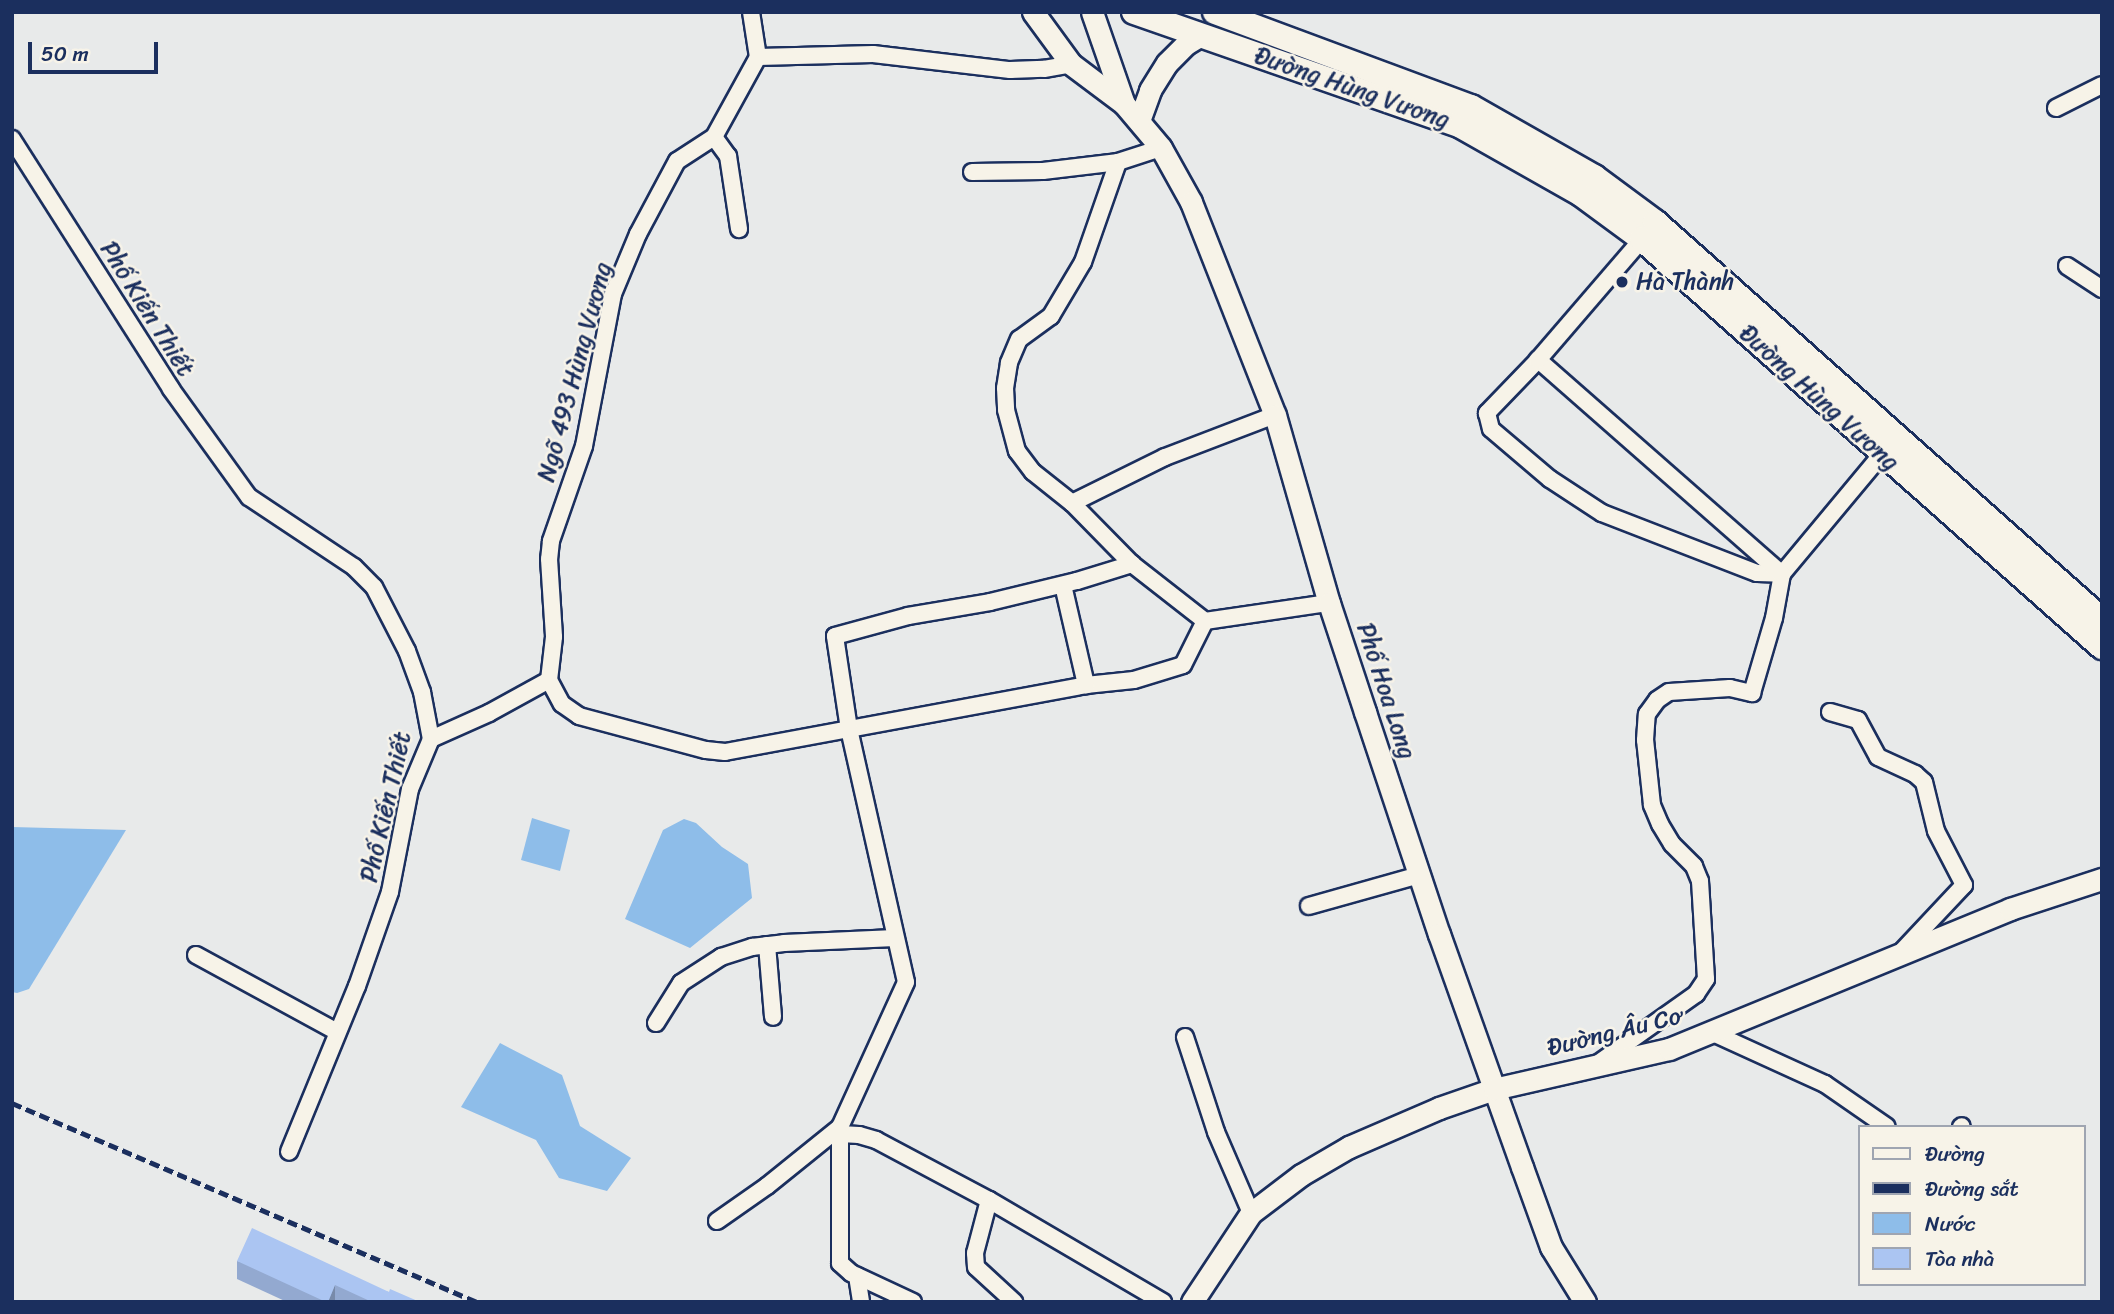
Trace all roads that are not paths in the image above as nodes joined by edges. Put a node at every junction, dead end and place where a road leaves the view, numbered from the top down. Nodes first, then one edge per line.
1 (751, 12) edge
2 (1033, 12) edge
3 (1092, 12) edge
4 (1134, 12) edge
5 (1215, 12) edge
6 (1201, 35) junction
7 (758, 57) junction
8 (1071, 64) junction
9 (2102, 85) edge
10 (1124, 104) junction
11 (2056, 108) dead end
12 (1139, 121) junction
13 (714, 137) junction
14 (12, 139) edge
15 (1161, 148) junction
16 (1118, 162) junction
17 (972, 172) dead end
18 (739, 229) dead end
19 (1642, 239) junction
20 (2067, 266) dead end
21 (2102, 289) edge
22 (1538, 360) junction
23 (1275, 415) junction
24 (1882, 454) junction
25 (1072, 503) junction
26 (1132, 564) junction
27 (1782, 574) junction
28 (1063, 585) junction
29 (1329, 604) junction
30 (2102, 620) edge
31 (1205, 621) junction
32 (2102, 647) edge
33 (549, 680) junction
34 (1086, 685) junction
35 (1830, 712) dead end
36 (849, 729) junction
37 (431, 738) junction
38 (1419, 875) junction
39 (2102, 879) edge
40 (1309, 906) dead end
41 (895, 938) junction
42 (767, 945) junction
43 (196, 955) dead end
44 (1896, 956) junction
45 (773, 1017) dead end
46 (656, 1023) dead end
47 (337, 1032) junction
48 (1713, 1033) junction
49 (1185, 1037) dead end
50 (1596, 1065) junction
51 (1494, 1088) junction
52 (1884, 1125) edge
53 (840, 1131) junction
54 (289, 1152) dead end
55 (989, 1200) junction
56 (1251, 1213) junction
57 (717, 1220) dead end
58 (857, 1276) junction
59 (861, 1302) edge
60 (912, 1302) edge
61 (1014, 1302) edge
62 (1163, 1302) edge
63 (1192, 1302) edge
64 (1585, 1302) edge

1 - 7 street
2 - 8 street, Phố Hoa Long
3 - 10 street, Phố Hoa Long
4 - 6 main road, Đường Hùng Vương
5 - 30 main road, Đường Hùng Vương
6 - 12 street
6 - 19 main road, Đường Hùng Vương
7 - 8 street
7 - 13 street, Ngõ 493 Hùng Vương
8 - 10 street, Phố Hoa Long
9 - 11 street
10 - 12 street, Phố Hoa Long
12 - 15 street, Phố Hoa Long
13 - 18 street
13 - 33 street, Ngõ 493 Hùng Vương
14 - 37 street, Phố Kiến Thiết
15 - 16 street
15 - 23 street, Phố Hoa Long
16 - 17 street
16 - 25 street
19 - 22 street
19 - 24 main road, Đường Hùng Vương
20 - 21 street
22 - 27 street
22 - 27 street
23 - 25 street
23 - 29 street, Phố Hoa Long
24 - 27 street
24 - 32 main road, Đường Hùng Vương
25 - 26 street
26 - 28 street
26 - 31 street
27 - 50 street
28 - 34 street
28 - 36 street
29 - 31 street
29 - 38 street, Phố Hoa Long
31 - 34 street
33 - 36 street
33 - 37 street
34 - 36 street
35 - 44 street
36 - 41 street
37 - 47 street, Phố Kiến Thiết
38 - 40 street
38 - 51 street, Phố Hoa Long
39 - 44 street, Đường Âu Cơ
41 - 42 street
41 - 53 street
42 - 45 street
42 - 46 street
43 - 47 street
44 - 48 street, Đường Âu Cơ
47 - 54 street, Phố Kiến Thiết
48 - 50 street, Đường Âu Cơ
48 - 52 street
49 - 56 street
50 - 51 street, Đường Âu Cơ
51 - 56 street, Đường Âu Cơ
51 - 64 street, Phố Hoa Long
53 - 55 street
53 - 57 street
53 - 58 street
55 - 61 street
55 - 62 street
56 - 63 street, Đường Âu Cơ
58 - 59 street
58 - 60 street

